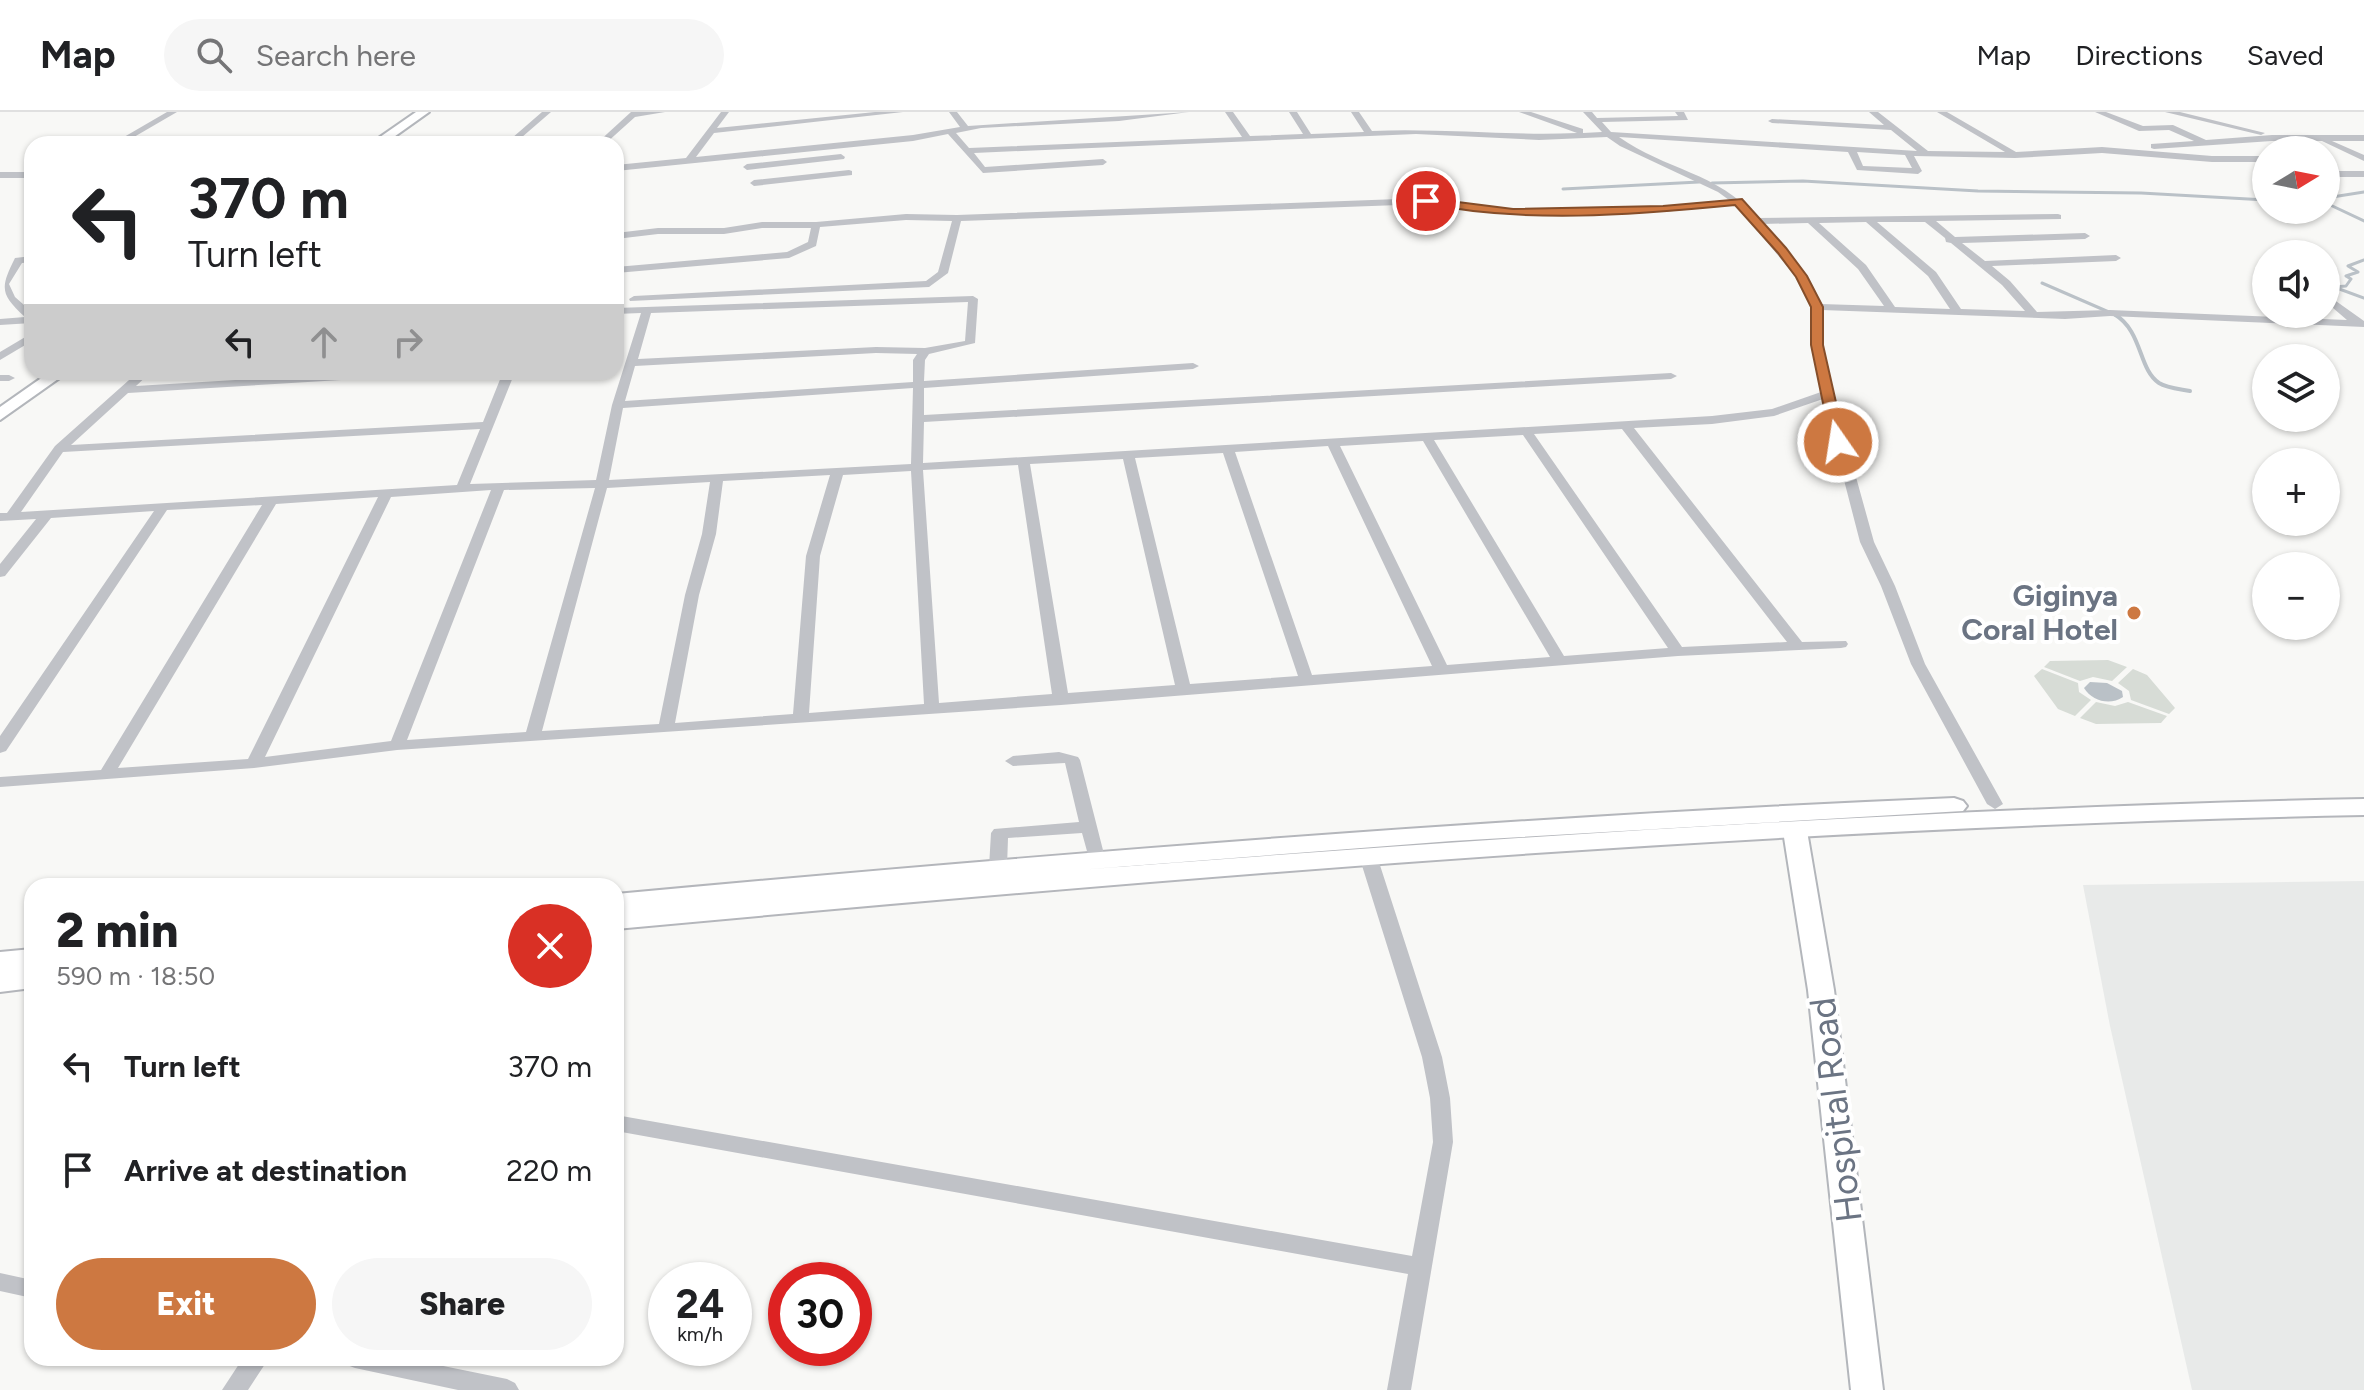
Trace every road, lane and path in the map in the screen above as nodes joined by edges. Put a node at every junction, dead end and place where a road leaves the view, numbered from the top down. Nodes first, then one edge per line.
1 (173, 112) edge
2 (423, 112) edge
3 (435, 112) edge
4 (547, 112) edge
5 (661, 112) edge
6 (725, 112) edge
7 (899, 112) edge
8 (953, 112) edge
9 (1185, 112) edge
10 (1229, 112) edge
11 (1293, 112) edge
12 (1355, 112) edge
13 (1523, 112) edge
14 (1679, 112) edge
15 (1759, 112) edge
16 (1873, 112) edge
17 (1941, 112) edge
18 (2099, 112) edge
19 (2169, 112) edge
20 (1015, 113) edge
21 (634, 114) edge
22 (1169, 114) edge
23 (1591, 116) edge
24 (1119, 119) junction
25 (1772, 121) junction
26 (1059, 123) junction
27 (981, 126) junction
28 (1895, 128) junction
29 (966, 129) junction
30 (2250, 130) junction
31 (711, 131) junction
32 (951, 132) junction
33 (1368, 132) junction
34 (1609, 134) junction
35 (1592, 135) junction
36 (130, 136) edge
37 (388, 136) edge
38 (400, 136) edge
39 (518, 136) edge
40 (609, 136) edge
41 (1308, 136) junction
42 (2273, 136) edge
43 (2340, 138) edge
44 (2364, 138) edge
45 (1248, 139) junction
46 (2242, 139) junction
47 (2252, 139) edge
48 (1180, 142) junction
49 (2204, 142) junction
50 (2187, 143) junction
51 (1623, 144) junction
52 (2252, 144) edge
53 (1124, 146) junction
54 (1795, 146) junction
55 (2340, 147) edge
56 (1066, 149) junction
57 (1852, 150) junction
58 (2102, 150) junction
59 (787, 151) junction
60 (967, 151) junction
61 (1908, 153) junction
62 (1926, 154) junction
63 (2015, 155) junction
64 (841, 157) dead end
65 (2364, 158) edge
66 (2212, 159) junction
67 (2252, 159) edge
68 (688, 162) junction
69 (793, 162) junction
70 (1103, 162) dead end
71 (2026, 164) dead end
72 (624, 167) edge
73 (747, 167) dead end
74 (849, 173) dead end
75 (2340, 174) edge
76 (2364, 174) edge
77 (0, 175) edge
78 (24, 175) edge
79 (805, 181) junction
80 (754, 183) dead end
81 (1738, 202) junction
82 (2058, 217) dead end
83 (957, 218) junction
84 (1926, 218) junction
85 (1869, 220) junction
86 (1755, 221) junction
87 (1811, 221) junction
88 (816, 225) junction
89 (624, 235) edge
90 (2085, 236) dead end
91 (1949, 240) junction
92 (2116, 258) dead end
93 (24, 260) edge
94 (2041, 261) junction
95 (1980, 264) junction
96 (624, 269) edge
97 (2056, 274) dead end
98 (624, 300) edge
99 (1817, 307) junction
100 (2340, 308) edge
101 (647, 310) junction
102 (1892, 310) junction
103 (24, 311) edge
104 (624, 311) edge
105 (1958, 312) junction
106 (2033, 314) junction
107 (24, 319) edge
108 (0, 322) edge
109 (2361, 324) edge
110 (24, 341) edge
111 (925, 351) junction
112 (0, 357) edge
113 (631, 363) junction
114 (1193, 366) dead end
115 (1671, 376) dead end
116 (34, 380) edge
117 (49, 380) edge
118 (135, 380) edge
119 (290, 380) edge
120 (506, 380) edge
121 (919, 384) junction
122 (122, 390) junction
123 (1827, 394) junction
124 (0, 404) edge
125 (618, 405) junction
126 (0, 415) edge
127 (918, 419) junction
128 (1624, 424) junction
129 (486, 425) junction
130 (1526, 431) junction
131 (1427, 438) junction
132 (1333, 443) junction
133 (1227, 447) junction
134 (59, 449) junction
135 (1128, 453) junction
136 (1023, 459) junction
137 (917, 467) junction
138 (838, 471) junction
139 (717, 478) junction
140 (602, 484) junction
141 (499, 486) junction
142 (462, 488) junction
143 (386, 494) junction
144 (272, 499) junction
145 (164, 506) junction
146 (46, 515) junction
147 (6, 517) edge
148 (0, 573) edge
149 (1841, 644) dead end
150 (1797, 645) junction
151 (1678, 652) junction
152 (1560, 661) junction
153 (1442, 671) junction
154 (1307, 681) junction
155 (1184, 689) junction
156 (1061, 700) junction
157 (932, 709) junction
158 (801, 717) junction
159 (666, 728) junction
160 (533, 737) junction
161 (397, 745) junction
162 (0, 748) edge
163 (1013, 761) dead end
164 (254, 763) junction
165 (106, 774) junction
166 (0, 782) edge
167 (2364, 792) edge
168 (1995, 804) junction
169 (2364, 807) edge
170 (1089, 827) junction
171 (1795, 831) junction
172 (1368, 856) junction
173 (1096, 858) junction
174 (998, 867) junction
175 (624, 902) edge
176 (624, 919) edge
177 (24, 960) edge
178 (0, 962) edge
179 (24, 979) edge
180 (0, 982) edge
181 (624, 1124) edge
182 (1421, 1267) junction
183 (0, 1282) edge
184 (24, 1287) edge
185 (251, 1366) edge
186 (393, 1366) edge
187 (234, 1390) edge
188 (507, 1390) edge
189 (1399, 1390) edge
190 (1867, 1390) edge

1 - 36 street
2 - 37 main road
3 - 38 main road
4 - 39 street
5 - 21 street
6 - 31 street
7 - 31 street
8 - 29 street
9 - 22 street
10 - 45 street
11 - 41 street
12 - 33 street
13 - 35 street
14 - 23 street
15 - 25 street
16 - 28 street
17 - 63 street
18 - 49 street
19 - 30 street
20 - 27 street
21 - 40 street
22 - 24 street
22 - 48 street
23 - 34 street
24 - 26 street
24 - 53 street
25 - 28 street
25 - 54 street
26 - 27 street
26 - 56 street
27 - 29 street
28 - 62 street
29 - 32 street
30 - 42 street
30 - 46 street
31 - 68 street
32 - 59 street
32 - 60 street
33 - 35 street
33 - 41 street
34 - 35 street
34 - 51 street
34 - 54 street
35 - 51 street
41 - 45 street
43 - 44 street
45 - 48 street
46 - 47 street
46 - 49 street
46 - 52 street
48 - 53 street
49 - 50 street
50 - 58 street
50 - 66 street
51 - 81 street
53 - 56 street
54 - 57 street
55 - 65 street
56 - 60 street
57 - 61 street
57 - 61 street
58 - 63 street
58 - 66 street
59 - 68 street
59 - 69 street
60 - 70 street
61 - 62 street
62 - 63 street
63 - 71 street
64 - 69 street
66 - 67 street
68 - 72 street
69 - 73 street
69 - 79 street
74 - 79 street
75 - 76 street
77 - 78 street
79 - 80 street
81 - 83 street
81 - 86 street
82 - 84 street
83 - 88 street
83 - 98 street
84 - 85 street
84 - 91 street
85 - 87 street
85 - 105 street
86 - 87 street
86 - 99 street
87 - 102 street
88 - 89 street
88 - 96 street
90 - 91 street
91 - 95 street
92 - 94 street
93 - 103 street
94 - 95 street
94 - 97 street
95 - 106 street
99 - 102 street
99 - 123 street
100 - 109 street
101 - 104 street
101 - 111 street
101 - 113 street
102 - 105 street
105 - 106 street
106 - 109 street
107 - 108 street
110 - 112 street
111 - 113 street
111 - 121 street
113 - 125 street
114 - 121 street
115 - 127 street
116 - 124 main road
117 - 126 main road
118 - 122 street
119 - 122 street
120 - 129 street
121 - 125 street
121 - 127 street
122 - 134 street
123 - 128 street
123 - 168 street
125 - 140 street
127 - 137 street
128 - 130 street
128 - 150 street
129 - 134 street
129 - 142 street
130 - 131 street
130 - 151 street
131 - 132 street
131 - 152 street
132 - 133 street
132 - 153 street
133 - 135 street
133 - 154 street
134 - 147 street
135 - 136 street
135 - 155 street
136 - 137 street
136 - 156 street
137 - 138 street
137 - 157 street
138 - 139 street
138 - 158 street
139 - 140 street
139 - 159 street
140 - 141 street
140 - 160 street
141 - 142 street
141 - 161 street
142 - 143 street
143 - 144 street
143 - 164 street
144 - 145 street
144 - 165 street
145 - 146 street
145 - 162 street
146 - 147 street
146 - 148 street
149 - 150 street
150 - 151 street
151 - 152 street
152 - 153 street
153 - 154 street
154 - 155 street
155 - 156 street
156 - 157 street
157 - 158 street
158 - 159 street
159 - 160 street
160 - 161 street
161 - 164 street
163 - 170 street
164 - 165 street
165 - 166 street
167 - 168 main road
168 - 173 main road
169 - 171 main road
170 - 173 street
170 - 174 street
171 - 172 main road
171 - 190 main road, Hospital Road
172 - 176 main road
172 - 182 street
173 - 174 main road
174 - 175 main road
177 - 178 main road
179 - 180 main road
181 - 182 street
182 - 189 street
183 - 184 street
185 - 187 street
186 - 188 street

